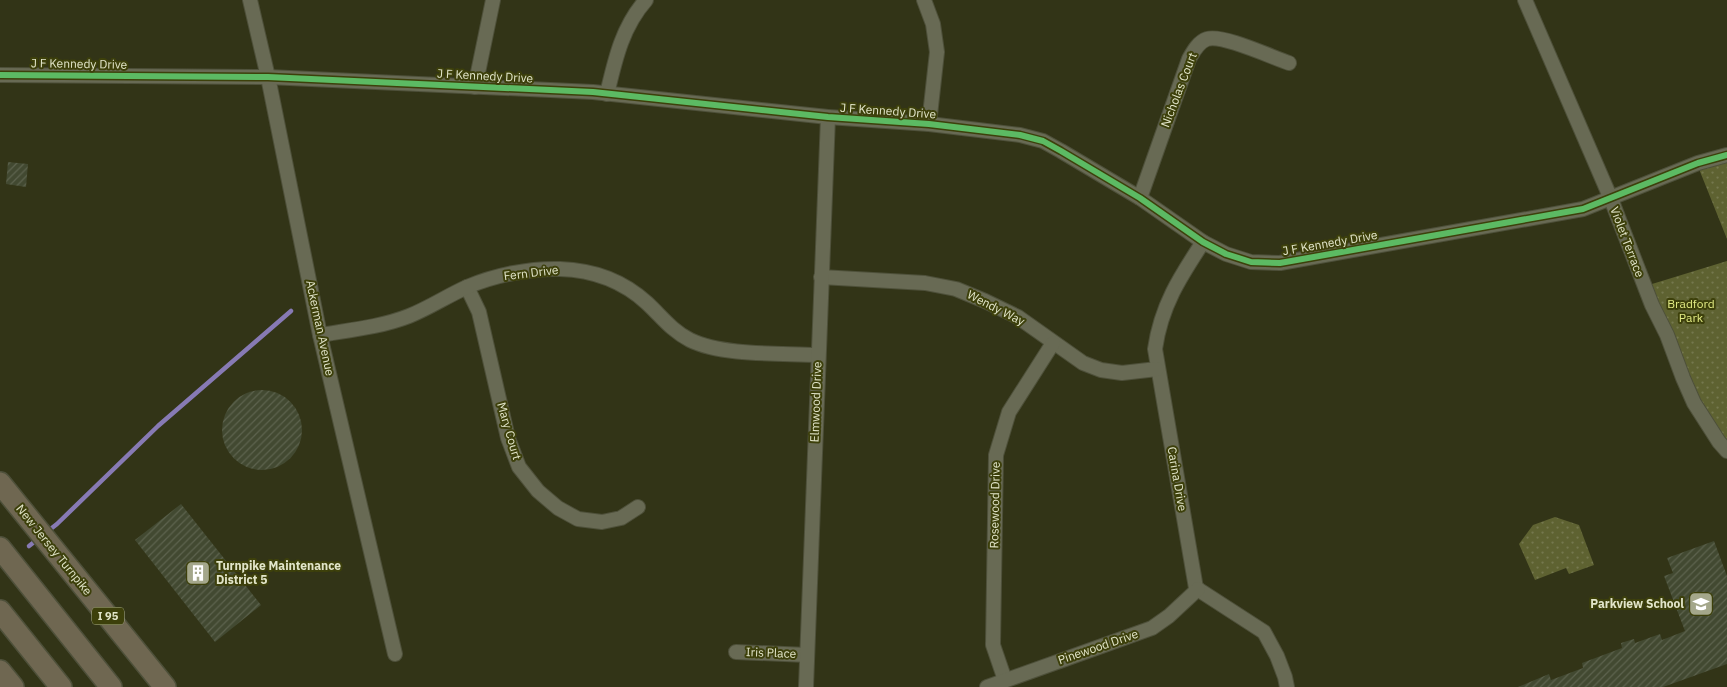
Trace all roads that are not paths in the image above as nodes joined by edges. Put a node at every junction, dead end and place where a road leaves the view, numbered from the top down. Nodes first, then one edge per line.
1 (250, 0) edge
2 (493, 0) edge
3 (646, 0) edge
4 (924, 0) edge
5 (1525, 0) edge
6 (1289, 63) dead end
7 (0, 75) edge
8 (268, 78) junction
9 (475, 87) junction
10 (607, 94) junction
11 (828, 117) junction
12 (929, 124) junction
13 (1727, 155) edge
14 (1140, 198) junction
15 (1610, 199) junction
16 (1203, 242) junction
17 (822, 277) junction
18 (467, 287) junction
19 (320, 335) junction
20 (1053, 343) junction
21 (817, 355) junction
22 (1157, 368) junction
23 (1727, 451) edge
24 (0, 483) edge
25 (638, 507) dead end
26 (0, 548) edge
27 (1198, 589) junction
28 (0, 611) edge
29 (736, 652) dead end
30 (395, 654) dead end
31 (807, 655) junction
32 (0, 671) edge
33 (1005, 680) junction
34 (13, 687) edge
35 (61, 687) edge
36 (111, 687) edge
37 (165, 687) edge
38 (806, 687) edge
39 (987, 687) edge
40 (1286, 687) edge

1 - 8 street, Ackerman Avenue
2 - 9 street
3 - 10 street
4 - 12 street
5 - 15 street, Violet Terrace
6 - 14 street, Nicholas Court
7 - 8 street, J F Kennedy Drive
8 - 9 street, J F Kennedy Drive
8 - 19 street, Ackerman Avenue
9 - 10 street, J F Kennedy Drive
10 - 11 street, J F Kennedy Drive
11 - 12 street, J F Kennedy Drive
11 - 17 street, Elmwood Drive
12 - 14 street, J F Kennedy Drive
13 - 15 street, J F Kennedy Drive
14 - 16 street, J F Kennedy Drive
15 - 16 street, J F Kennedy Drive
15 - 23 street, Violet Terrace
16 - 22 street, Carina Drive
17 - 20 street, Wendy Way
17 - 21 street, Elmwood Drive
18 - 19 street, Fern Drive
18 - 21 street, Fern Drive
18 - 25 street, Mary Court
19 - 30 street, Ackerman Avenue
20 - 22 street, Wendy Way
20 - 33 street, Rosewood Drive
21 - 31 street, Elmwood Drive
22 - 27 street, Carina Drive
24 - 37 highway, New Jersey Turnpike / I 95
26 - 36 highway
27 - 33 street, Pinewood Drive
27 - 40 street
28 - 35 highway
29 - 31 street, Iris Place
31 - 38 street, Elmwood Drive
32 - 34 highway
33 - 39 street, Pinewood Drive

